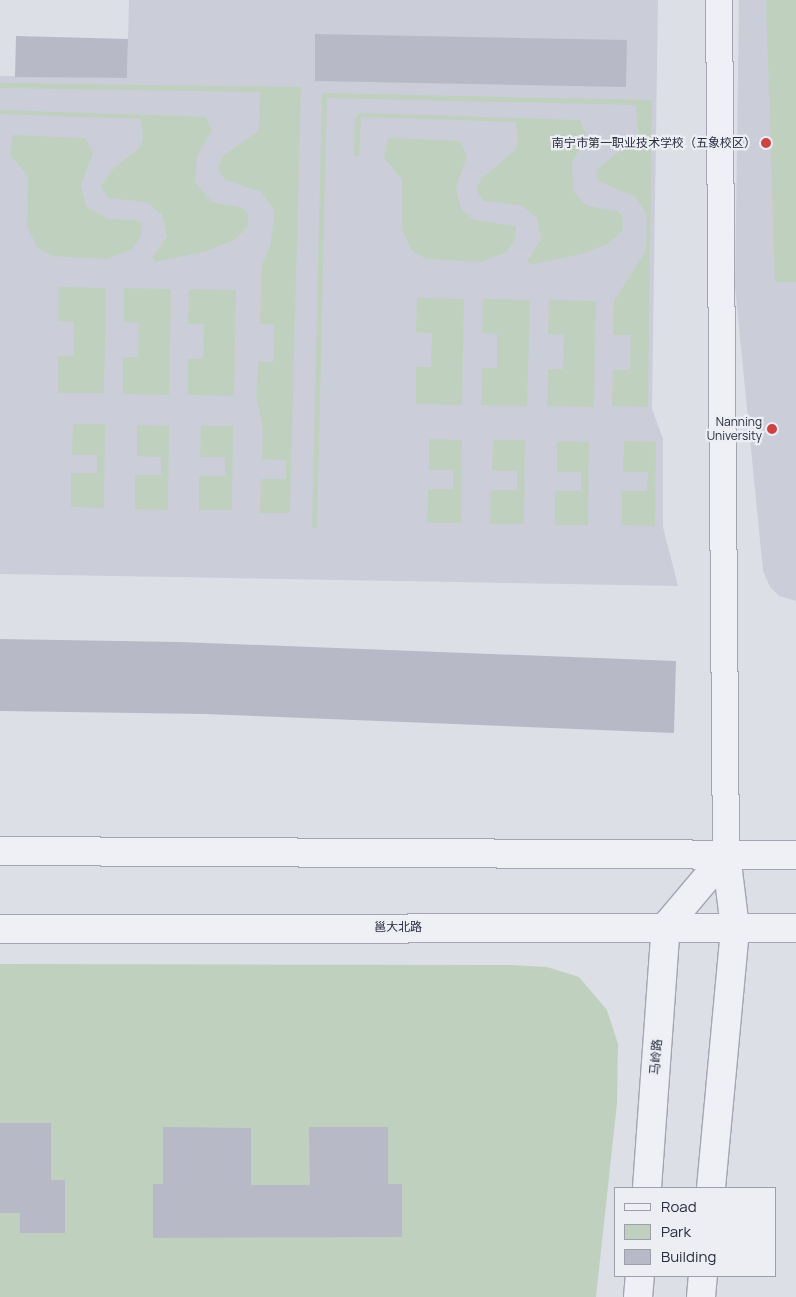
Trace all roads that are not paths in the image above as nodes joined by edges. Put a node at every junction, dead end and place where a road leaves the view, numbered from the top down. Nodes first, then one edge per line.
1 (719, 0) edge
2 (0, 851) edge
3 (726, 855) junction
4 (796, 855) edge
5 (666, 926) junction
6 (735, 928) junction
7 (796, 928) edge
8 (0, 929) edge
9 (646, 1187) edge
10 (711, 1187) edge
11 (640, 1277) edge
12 (703, 1277) edge
13 (638, 1297) edge
14 (701, 1297) edge

1 - 3 street
2 - 3 street
3 - 4 street
3 - 5 street
3 - 6 street
5 - 6 street, 邕大北路
5 - 8 street, 邕大北路
5 - 9 street, 马岭路
6 - 7 street, 邕大北路
6 - 10 street
11 - 13 street
12 - 14 street

